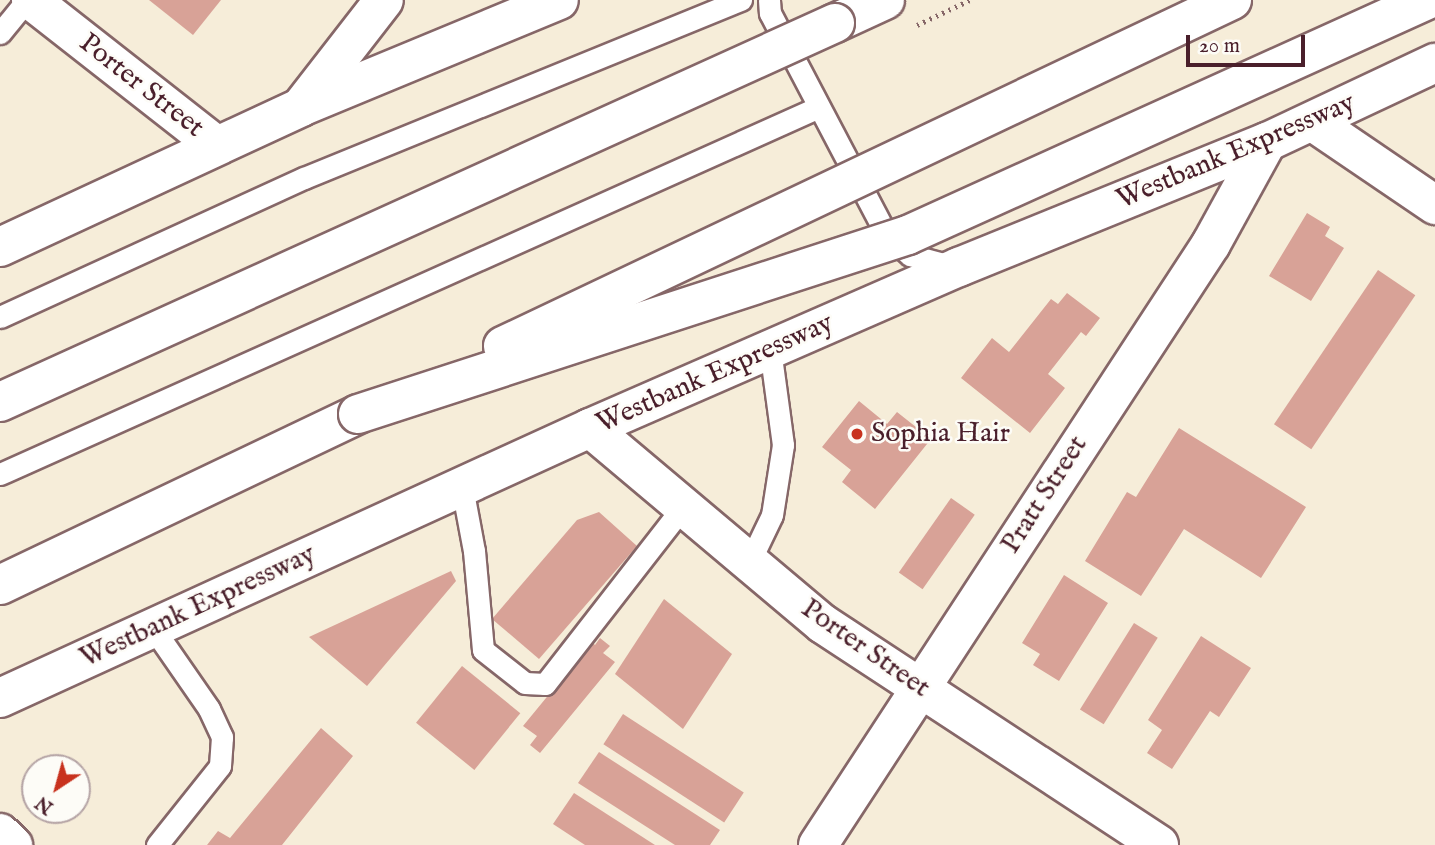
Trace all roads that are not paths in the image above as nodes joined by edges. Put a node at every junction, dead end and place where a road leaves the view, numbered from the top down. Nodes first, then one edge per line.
1 (29, 0) edge
2 (559, 0) edge
3 (741, 0) edge
4 (769, 0) edge
5 (885, 0) edge
6 (1233, 0) edge
7 (1427, 0) edge
8 (377, 3) edge
9 (849, 12) edge
10 (0, 33) edge
11 (1435, 63) edge
12 (301, 107) junction
13 (819, 107) junction
14 (1313, 122) junction
15 (1267, 142) junction
16 (217, 146) junction
17 (1435, 205) edge
18 (0, 247) edge
19 (959, 267) junction
20 (0, 317) edge
21 (770, 349) junction
22 (0, 402) edge
23 (358, 414) junction
24 (590, 428) junction
25 (0, 474) edge
26 (462, 487) junction
27 (683, 507) junction
28 (749, 563) junction
29 (0, 585) edge
30 (153, 628) junction
31 (918, 687) junction
32 (0, 698) edge
33 (0, 833) edge
34 (13, 845) edge
35 (158, 845) edge
36 (818, 845) edge
37 (1159, 845) edge

1 - 10 lane
1 - 16 main road, Porter Street
2 - 12 main road
3 - 20 lane
4 - 13 lane
5 - 9 main road
6 - 23 main road, bridge
7 - 23 main road, bridge
8 - 12 main road
9 - 22 main road, bridge
11 - 14 main road, Westbank Expressway
12 - 16 main road
13 - 19 lane
13 - 25 lane
14 - 15 main road, Westbank Expressway
14 - 17 main road
15 - 19 main road, Westbank Expressway
15 - 31 main road, Pratt Street
16 - 18 main road
19 - 21 main road, Westbank Expressway
21 - 24 main road, Westbank Expressway
21 - 28 lane
23 - 29 main road
24 - 26 main road, Westbank Expressway
24 - 27 main road, Porter Street
26 - 27 lane
26 - 30 main road, Westbank Expressway
27 - 28 main road, Porter Street
28 - 31 main road, Porter Street
30 - 32 main road, Westbank Expressway
30 - 35 lane
31 - 36 main road, Pratt Street
31 - 37 main road, Porter Street
33 - 34 main road

